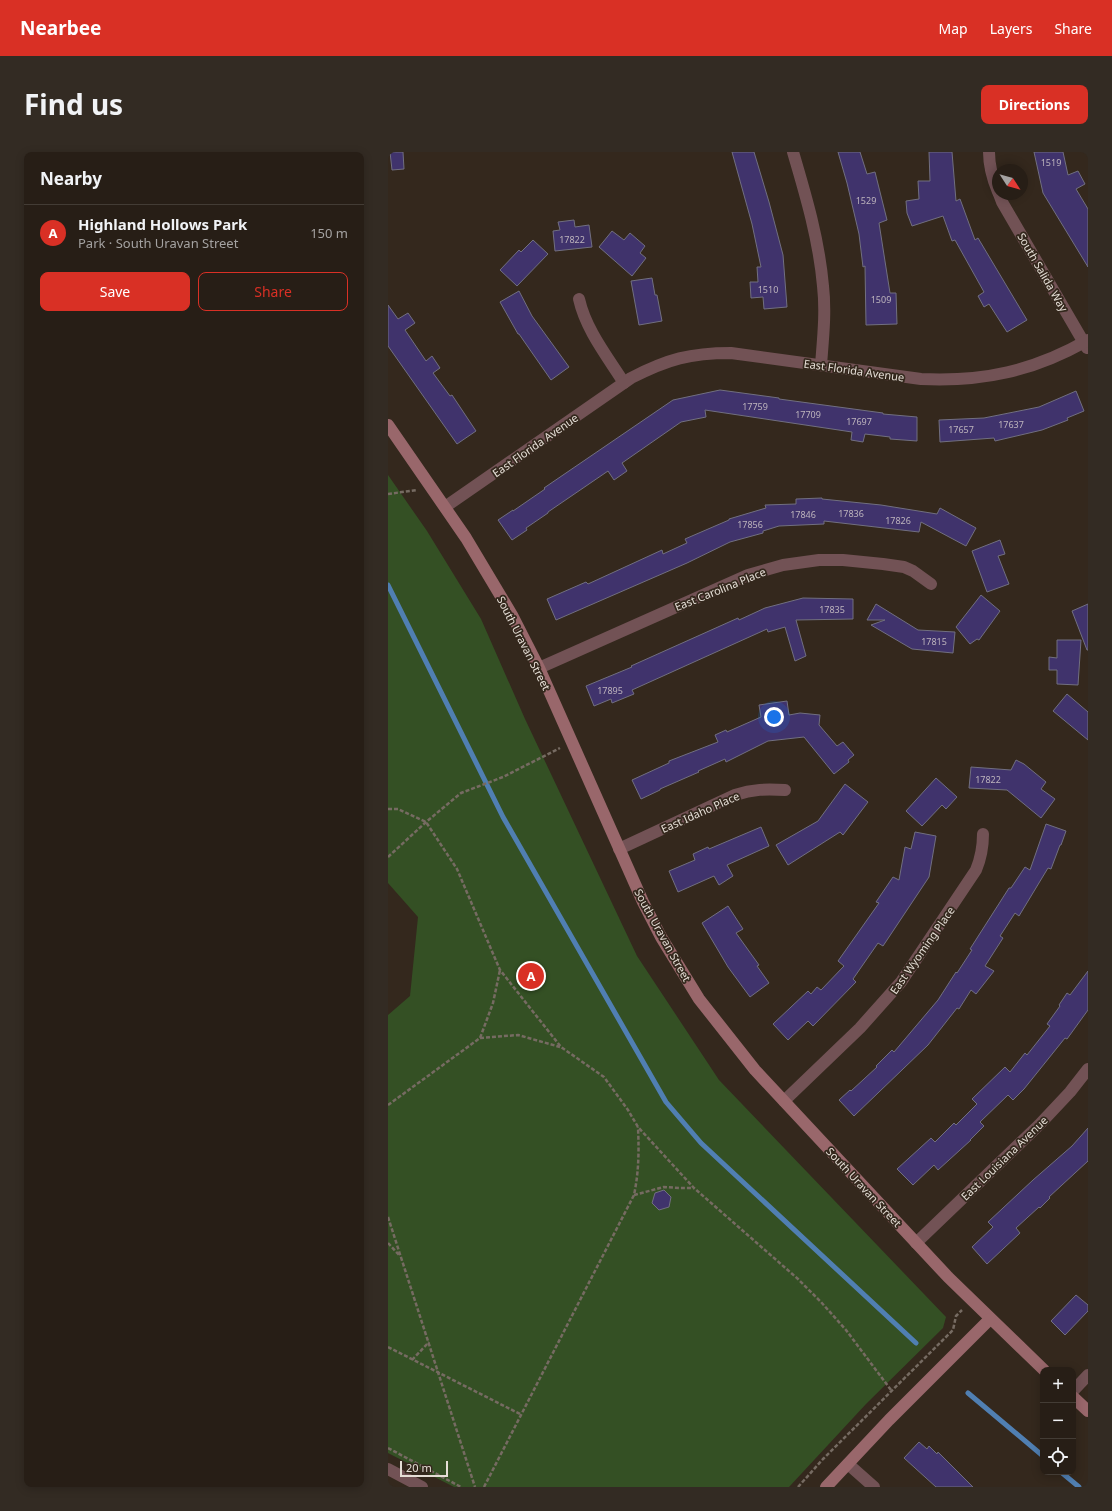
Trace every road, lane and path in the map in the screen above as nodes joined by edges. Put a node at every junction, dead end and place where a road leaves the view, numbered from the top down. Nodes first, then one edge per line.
1 (793, 152) edge
2 (989, 152) edge
3 (992, 172) edge
4 (1001, 200) edge
5 (579, 299) dead end
6 (1087, 344) edge
7 (821, 365) junction
8 (624, 382) junction
9 (388, 426) edge
10 (431, 488) junction
11 (388, 494) edge
12 (445, 507) junction
13 (931, 584) dead end
14 (539, 668) junction
15 (572, 743) junction
16 (785, 790) dead end
17 (388, 809) edge
18 (426, 822) junction
19 (983, 834) dead end
20 (619, 849) junction
21 (388, 857) edge
22 (500, 970) junction
23 (480, 1038) junction
24 (561, 1047) junction
25 (1088, 1069) edge
26 (784, 1101) junction
27 (388, 1105) edge
28 (638, 1127) junction
29 (694, 1188) junction
30 (634, 1195) junction
31 (388, 1217) edge
32 (388, 1243) edge
33 (916, 1243) junction
34 (402, 1258) junction
35 (971, 1300) junction
36 (990, 1318) junction
37 (429, 1342) junction
38 (388, 1348) edge
39 (412, 1360) junction
40 (1041, 1367) edge
41 (439, 1373) junction
42 (1088, 1375) edge
43 (1076, 1388) edge
44 (891, 1390) junction
45 (1076, 1400) edge
46 (1088, 1411) edge
47 (520, 1414) junction
48 (388, 1448) edge
49 (848, 1464) junction
50 (388, 1470) edge
51 (422, 1487) edge
52 (461, 1487) edge
53 (475, 1487) edge
54 (484, 1487) edge
55 (798, 1487) edge
56 (826, 1487) edge
57 (874, 1487) edge

1 - 7 street
2 - 3 street, South Salida Way
4 - 6 street, South Salida Way
5 - 8 street
6 - 7 street, East Florida Avenue
7 - 8 street, East Florida Avenue
8 - 12 street, East Florida Avenue
9 - 10 street, South Uravan Street
10 - 11 path
10 - 12 street, South Uravan Street
12 - 14 street, South Uravan Street
13 - 14 street, East Carolina Place
14 - 15 street, South Uravan Street
15 - 18 path
15 - 20 street, South Uravan Street
16 - 20 street, East Idaho Place
17 - 18 path
18 - 21 path
18 - 22 path
19 - 26 street, East Wyoming Place
20 - 26 street, South Uravan Street
22 - 23 path
22 - 24 path
23 - 24 path
23 - 27 path
24 - 28 path
25 - 33 street, East Louisiana Avenue
26 - 33 street, South Uravan Street
28 - 29 path
28 - 30 path
29 - 30 path
29 - 44 path
30 - 47 path
31 - 34 path
32 - 34 path
33 - 35 street, South Uravan Street
34 - 37 path
35 - 36 street, South Uravan Street
35 - 44 path
36 - 40 street, South Uravan Street
36 - 49 street
37 - 39 path
37 - 41 path
38 - 39 path
39 - 41 path
41 - 47 path
41 - 53 path
42 - 43 street
44 - 55 path
45 - 46 street
47 - 54 path
48 - 52 path
49 - 56 street
49 - 57 street
50 - 51 street

